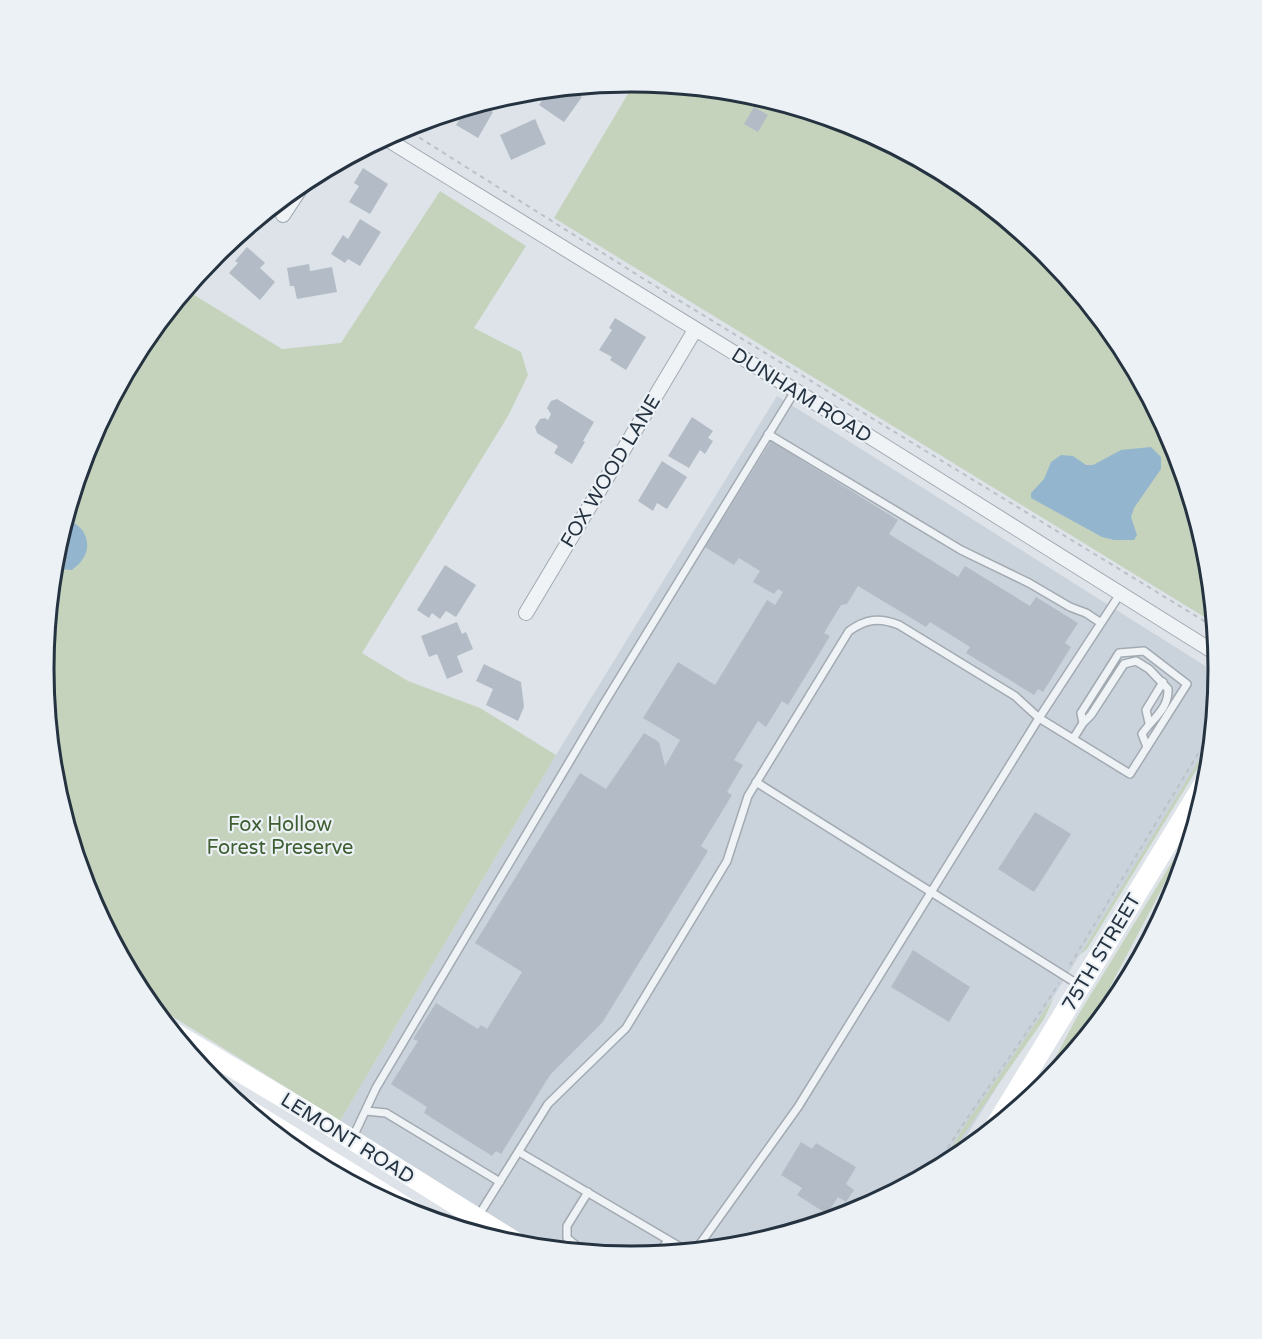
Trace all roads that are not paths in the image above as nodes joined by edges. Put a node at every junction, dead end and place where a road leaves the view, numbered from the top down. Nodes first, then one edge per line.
1 (394, 144) edge
2 (290, 205) edge
3 (283, 215) dead end
4 (695, 330) junction
5 (795, 391) junction
6 (768, 434) junction
7 (1119, 594) junction
8 (526, 613) dead end
9 (1101, 623) junction
10 (1207, 648) edge
11 (1163, 682) junction
12 (1040, 718) junction
13 (1083, 723) junction
14 (1149, 723) junction
15 (1073, 739) junction
16 (1147, 747) junction
17 (756, 782) junction
18 (1192, 804) edge
19 (932, 891) junction
20 (1081, 986) junction
21 (192, 1044) edge
22 (1008, 1106) edge
23 (366, 1111) junction
24 (352, 1140) junction
25 (519, 1152) junction
26 (500, 1182) junction
27 (588, 1192) junction
28 (471, 1224) edge
29 (473, 1225) edge
30 (668, 1240) junction
31 (700, 1242) edge
32 (574, 1243) edge
33 (676, 1244) edge
34 (665, 1245) edge

1 - 4 street, DUNHAM ROAD
2 - 3 street
4 - 5 street, DUNHAM ROAD
4 - 8 street, FOX WOOD LANE
5 - 6 lane
5 - 7 street, DUNHAM ROAD
6 - 9 lane
6 - 23 lane
7 - 9 lane
7 - 10 street, DUNHAM ROAD
9 - 12 lane
11 - 13 lane
11 - 14 lane
11 - 14 lane
12 - 15 lane
12 - 17 lane
12 - 19 lane
13 - 15 lane
13 - 16 lane
14 - 16 lane
15 - 16 lane
17 - 19 lane
17 - 25 lane
18 - 20 main road, 75TH STREET
19 - 20 lane
19 - 31 lane
20 - 22 main road, 75TH STREET
21 - 24 main road, LEMONT ROAD
23 - 24 lane
23 - 26 lane
24 - 28 main road, LEMONT ROAD
25 - 26 lane
25 - 27 lane
26 - 29 lane
27 - 30 lane
27 - 32 lane
30 - 33 lane
30 - 34 lane

